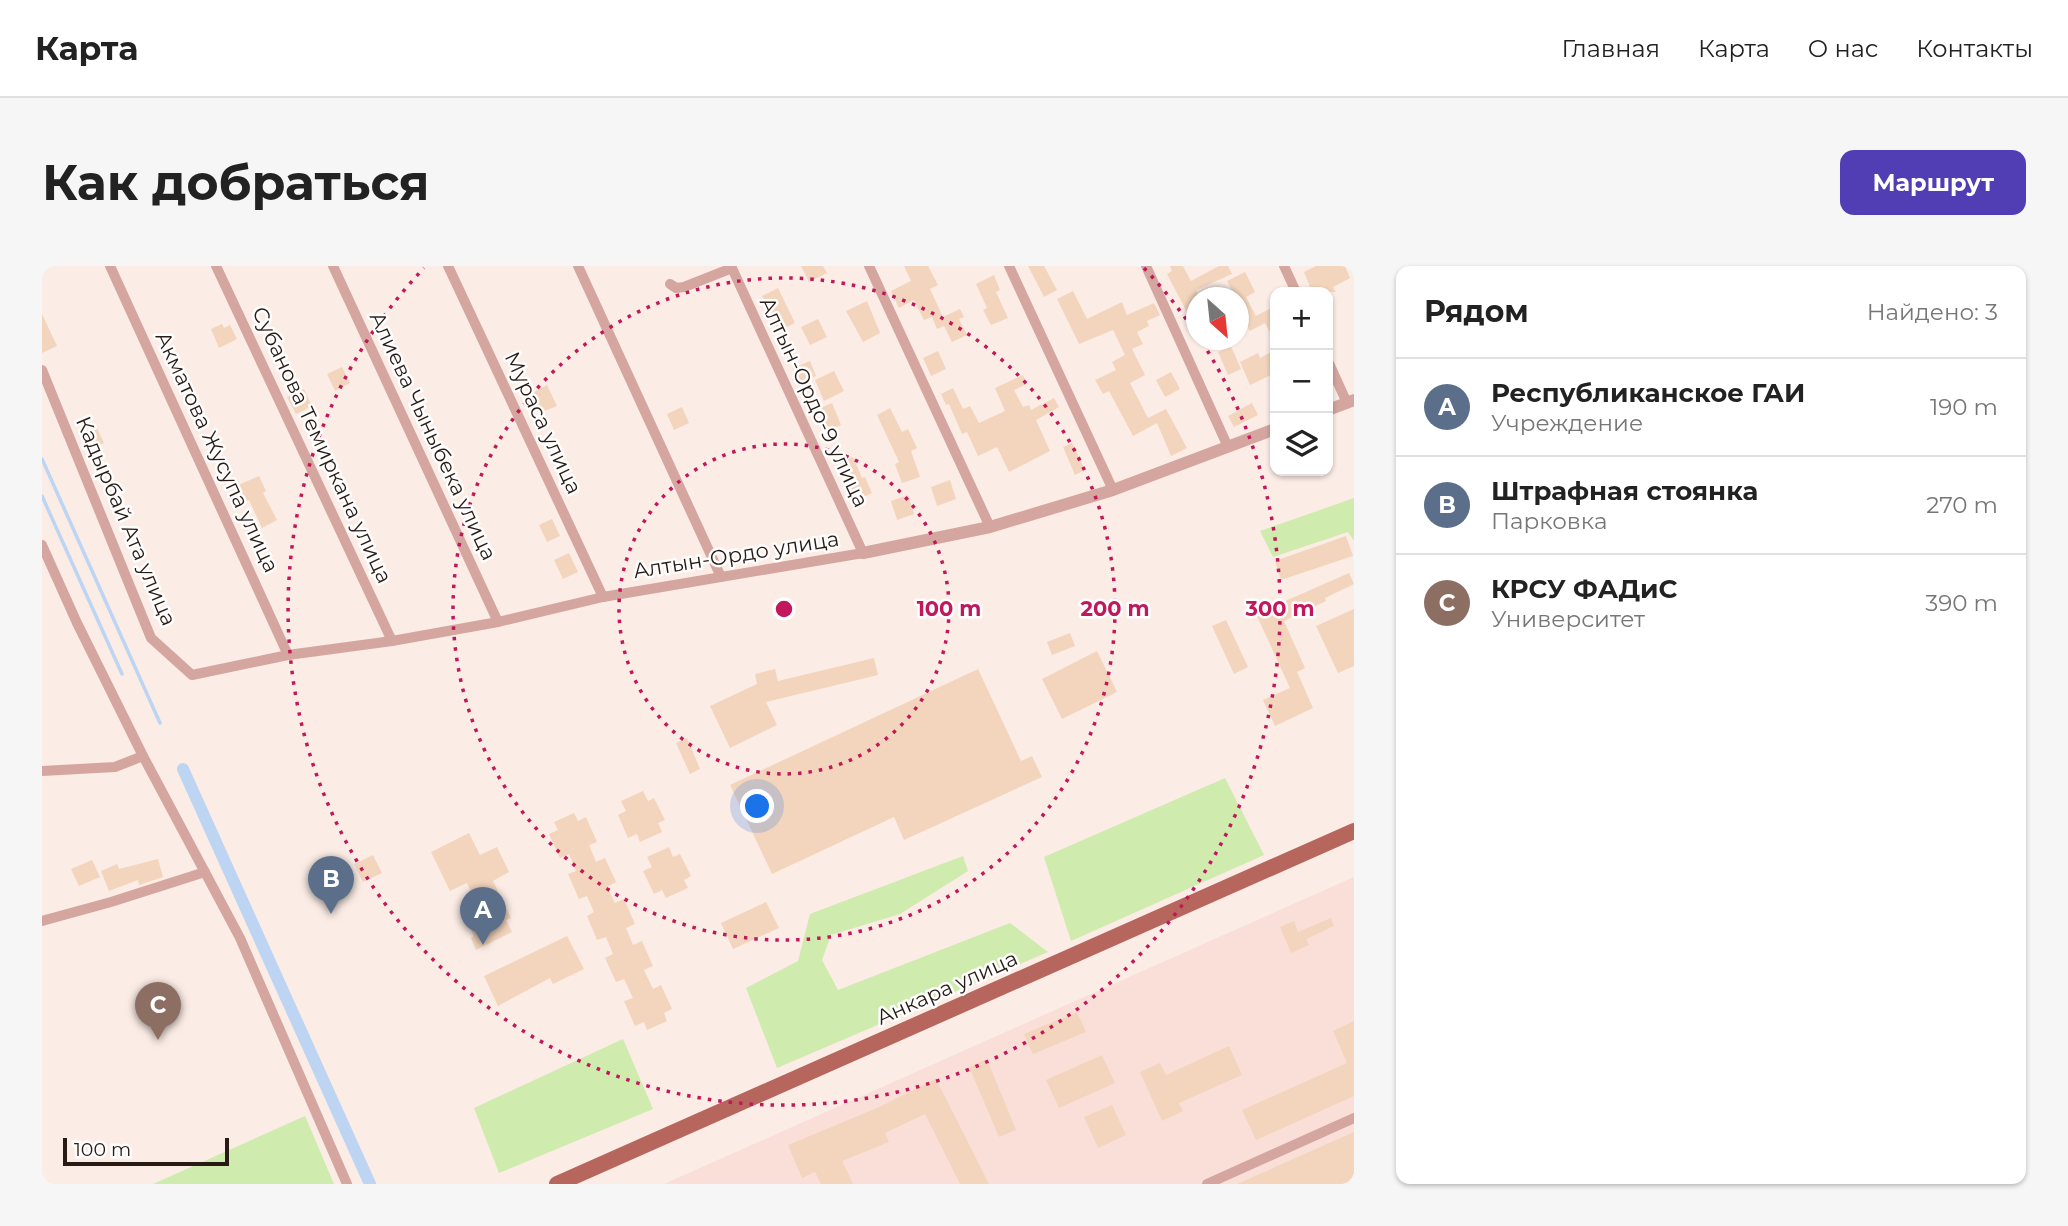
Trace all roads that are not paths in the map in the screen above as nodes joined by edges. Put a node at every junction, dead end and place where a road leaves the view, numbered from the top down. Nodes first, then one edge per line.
1 (110, 266) edge
2 (216, 266) edge
3 (333, 266) edge
4 (448, 266) edge
5 (578, 266) edge
6 (869, 266) edge
7 (1009, 266) edge
8 (1146, 266) edge
9 (1284, 266) edge
10 (731, 267) edge
11 (670, 284) dead end
12 (1294, 287) edge
13 (42, 369) edge
14 (1333, 370) edge
15 (1350, 401) edge
16 (1333, 408) edge
17 (1270, 431) edge
18 (1228, 447) junction
19 (1113, 490) junction
20 (990, 527) junction
21 (42, 545) edge
22 (863, 554) junction
23 (721, 577) junction
24 (603, 597) junction
25 (498, 622) junction
26 (392, 641) junction
27 (288, 655) junction
28 (192, 675) joint
29 (143, 756) junction
30 (42, 771) edge
31 (1354, 831) edge
32 (205, 872) junction
33 (42, 921) edge
34 (1354, 1118) edge
35 (347, 1184) edge
36 (556, 1184) edge
37 (1207, 1184) edge

1 - 27 street, Акматова Жусупа улица
2 - 26 street, Субанова Темиркана улица
3 - 25 street, Алиева Чыныбека улица
4 - 24 street, Мураса улица
5 - 23 street
6 - 20 street
7 - 19 street
8 - 18 street
9 - 12 street
10 - 11 street
10 - 22 street, Алтын-Ордо-9 улица
13 - 28 street, Кадырбай Ата улица
14 - 15 street
15 - 16 street
17 - 18 street, Алтын-Ордо улица
18 - 19 street, Алтын-Ордо улица
19 - 20 street, Алтын-Ордо улица
20 - 22 street, Алтын-Ордо улица
21 - 29 street
22 - 23 street, Алтын-Ордо улица
23 - 24 street, Алтын-Ордо улица
24 - 25 street, Алтын-Ордо улица
25 - 26 street, Алтын-Ордо улица
26 - 27 street, Алтын-Ордо улица
27 - 28 street, Алтын-Ордо улица
29 - 30 street
29 - 32 street
31 - 36 main road, Анкара улица
32 - 33 street
32 - 35 street
34 - 37 street

